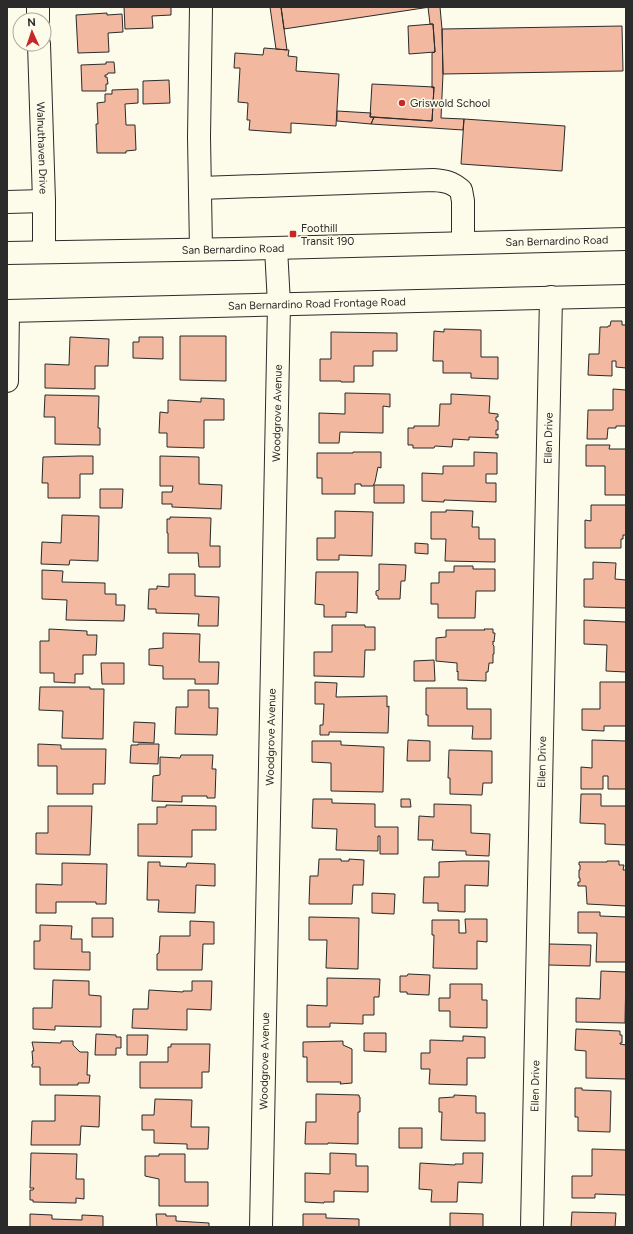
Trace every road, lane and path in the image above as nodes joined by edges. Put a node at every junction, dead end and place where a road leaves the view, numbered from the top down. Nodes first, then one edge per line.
1 (201, 7) edge
2 (39, 52) edge
3 (200, 188) junction
4 (44, 201) junction
5 (7, 202) edge
6 (626, 239) edge
7 (463, 243) junction
8 (276, 248) junction
9 (201, 249) junction
10 (44, 252) junction
11 (7, 253) edge
12 (626, 296) edge
13 (551, 297) junction
14 (279, 304) junction
15 (8, 311) edge
16 (7, 381) edge
17 (261, 1227) edge
18 (532, 1227) edge

1 - 3 street
2 - 4 street, Walnuthaven Drive
3 - 7 street
3 - 9 street
4 - 5 street
4 - 10 street, Walnuthaven Drive
6 - 7 street, San Bernardino Road
7 - 8 street, San Bernardino Road
8 - 9 street, San Bernardino Road
8 - 14 street, Woodgrove Avenue
9 - 10 street, San Bernardino Road
10 - 11 street, San Bernardino Road
12 - 13 street, San Bernardino Road Frontage Road
13 - 14 street, San Bernardino Road Frontage Road
13 - 18 street, Ellen Drive
14 - 15 street, San Bernardino Road Frontage Road
14 - 17 street, Woodgrove Avenue
15 - 16 street

